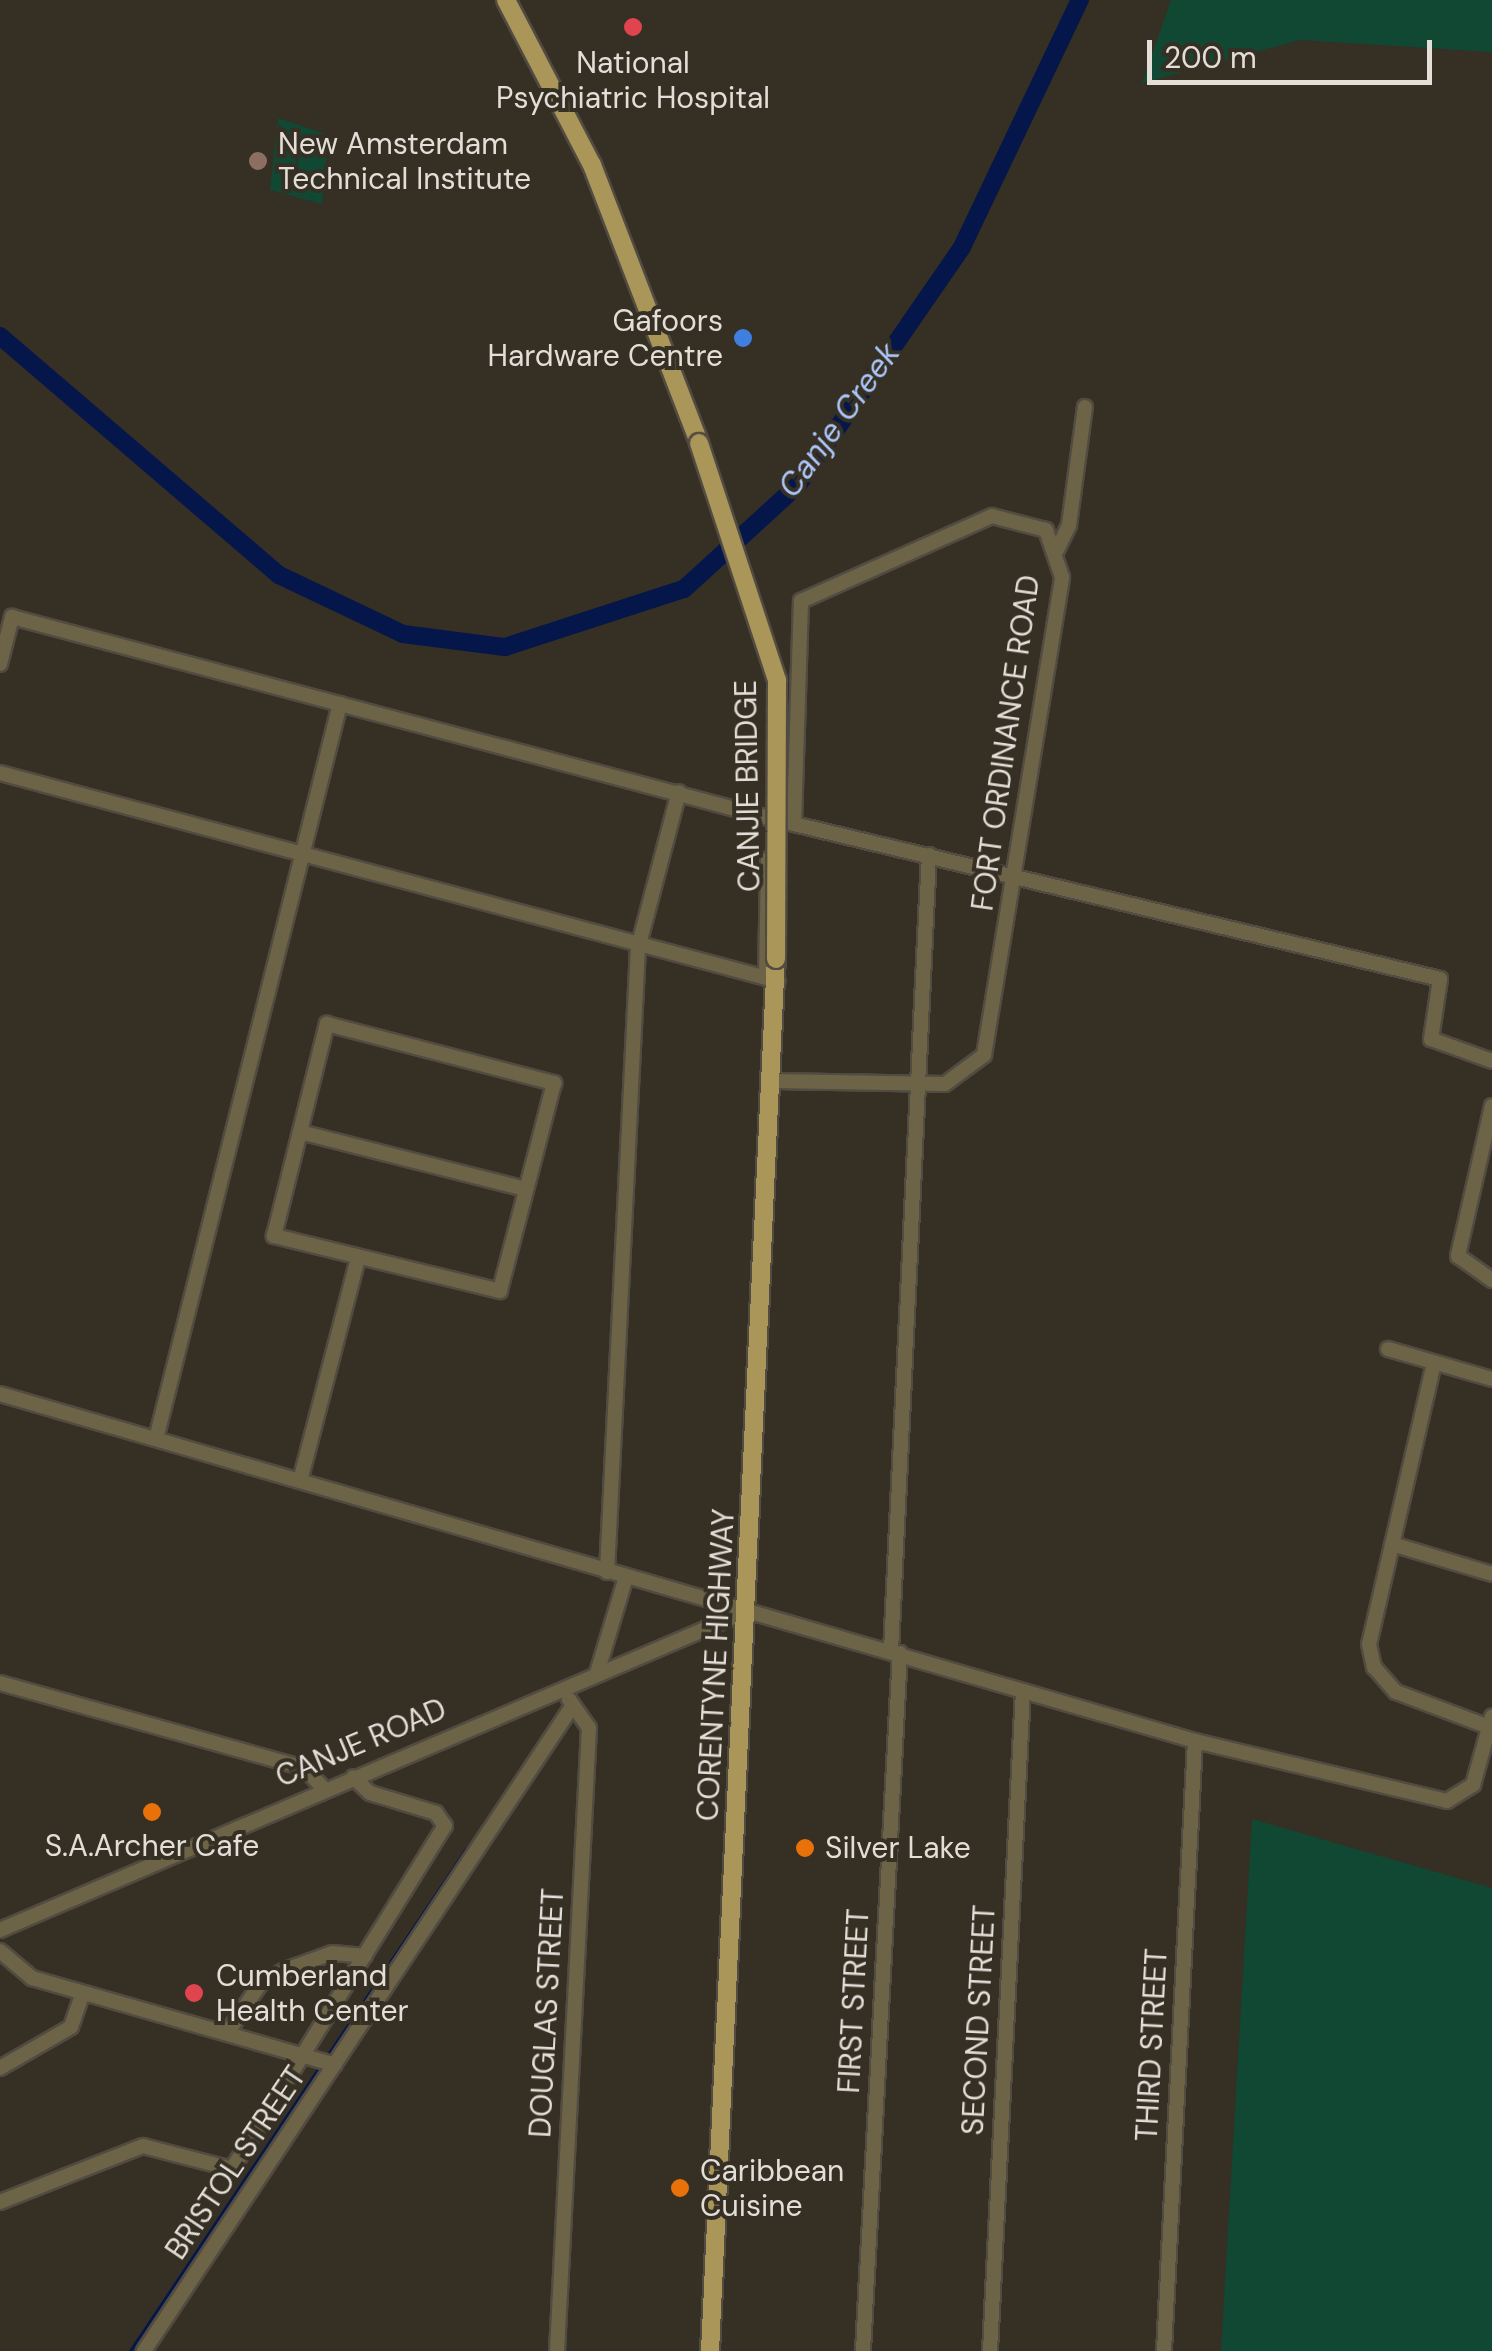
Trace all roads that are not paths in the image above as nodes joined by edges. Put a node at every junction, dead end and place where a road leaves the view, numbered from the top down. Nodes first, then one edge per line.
1 (506, 0) edge
2 (1084, 407) dead end
3 (1056, 550) junction
4 (0, 664) edge
5 (340, 704) junction
6 (0, 773) edge
7 (679, 792) junction
8 (769, 818) junction
9 (794, 824) junction
10 (929, 855) junction
11 (301, 860) junction
12 (1016, 874) junction
13 (638, 948) junction
14 (772, 979) junction
15 (1492, 1061) edge
16 (774, 1081) junction
17 (920, 1086) junction
18 (1492, 1106) edge
19 (300, 1132) junction
20 (526, 1189) junction
21 (358, 1258) junction
22 (1492, 1280) edge
23 (1388, 1349) dead end
24 (1434, 1363) junction
25 (1492, 1379) edge
26 (0, 1394) edge
27 (156, 1439) junction
28 (300, 1481) junction
29 (1392, 1544) junction
30 (606, 1572) junction
31 (1492, 1574) edge
32 (626, 1577) junction
33 (746, 1612) junction
34 (896, 1652) junction
35 (596, 1673) junction
36 (0, 1683) edge
37 (559, 1688) junction
38 (1023, 1692) junction
39 (573, 1705) junction
40 (1491, 1724) edge
41 (1195, 1741) junction
42 (353, 1777) junction
43 (324, 1789) junction
44 (0, 1930) edge
45 (0, 1951) edge
46 (365, 1956) junction
47 (82, 1993) junction
48 (228, 2032) junction
49 (305, 2056) junction
50 (334, 2065) junction
51 (0, 2068) edge
52 (0, 2202) edge
53 (144, 2351) edge
54 (557, 2351) edge
55 (710, 2351) edge
56 (864, 2351) edge
57 (990, 2351) edge
58 (1164, 2351) edge

1 - 14 main road, CANJIE BRIDGE, bridge
2 - 3 street
3 - 9 street, FORT ORDINANCE ROAD
3 - 12 street, FORT ORDINANCE ROAD
4 - 5 street
5 - 7 street
5 - 11 street
6 - 11 street
7 - 8 street
7 - 13 street
8 - 9 street
8 - 14 street
9 - 10 street
10 - 12 street
10 - 17 street, FIRST STREET
11 - 13 street
11 - 27 street
12 - 15 street
12 - 17 street, FORT ORDINANCE ROAD
13 - 14 street
13 - 30 street
14 - 16 main road, CORENTYNE HIGHWAY
16 - 17 street, FORT ORDINANCE ROAD
16 - 33 main road, CORENTYNE HIGHWAY
17 - 34 street, FIRST STREET
18 - 22 street
19 - 20 street
19 - 20 street
19 - 21 street
20 - 21 street
21 - 28 street
23 - 24 street
24 - 25 street
24 - 29 street
26 - 27 street
27 - 28 street
28 - 30 street
29 - 31 street
29 - 40 street
30 - 32 street
32 - 33 street
32 - 35 street
33 - 34 street
33 - 35 street, CANJE ROAD
33 - 55 main road, CORENTYNE HIGHWAY
34 - 38 street
34 - 56 street, FIRST STREET
35 - 37 street, CANJE ROAD
36 - 43 street
37 - 39 street, DOUGLAS STREET
37 - 42 street, CANJE ROAD
38 - 41 street
38 - 57 street, SECOND STREET
39 - 50 street, BRISTOL STREET
39 - 54 street, DOUGLAS STREET
40 - 41 street
41 - 58 street, THIRD STREET
42 - 43 street, CANJE ROAD
42 - 46 street
43 - 44 street, CANJE ROAD
45 - 47 street
46 - 48 street
46 - 49 street
47 - 48 street
47 - 51 street
48 - 49 street
49 - 50 street
49 - 52 street
50 - 53 street, BRISTOL STREET

